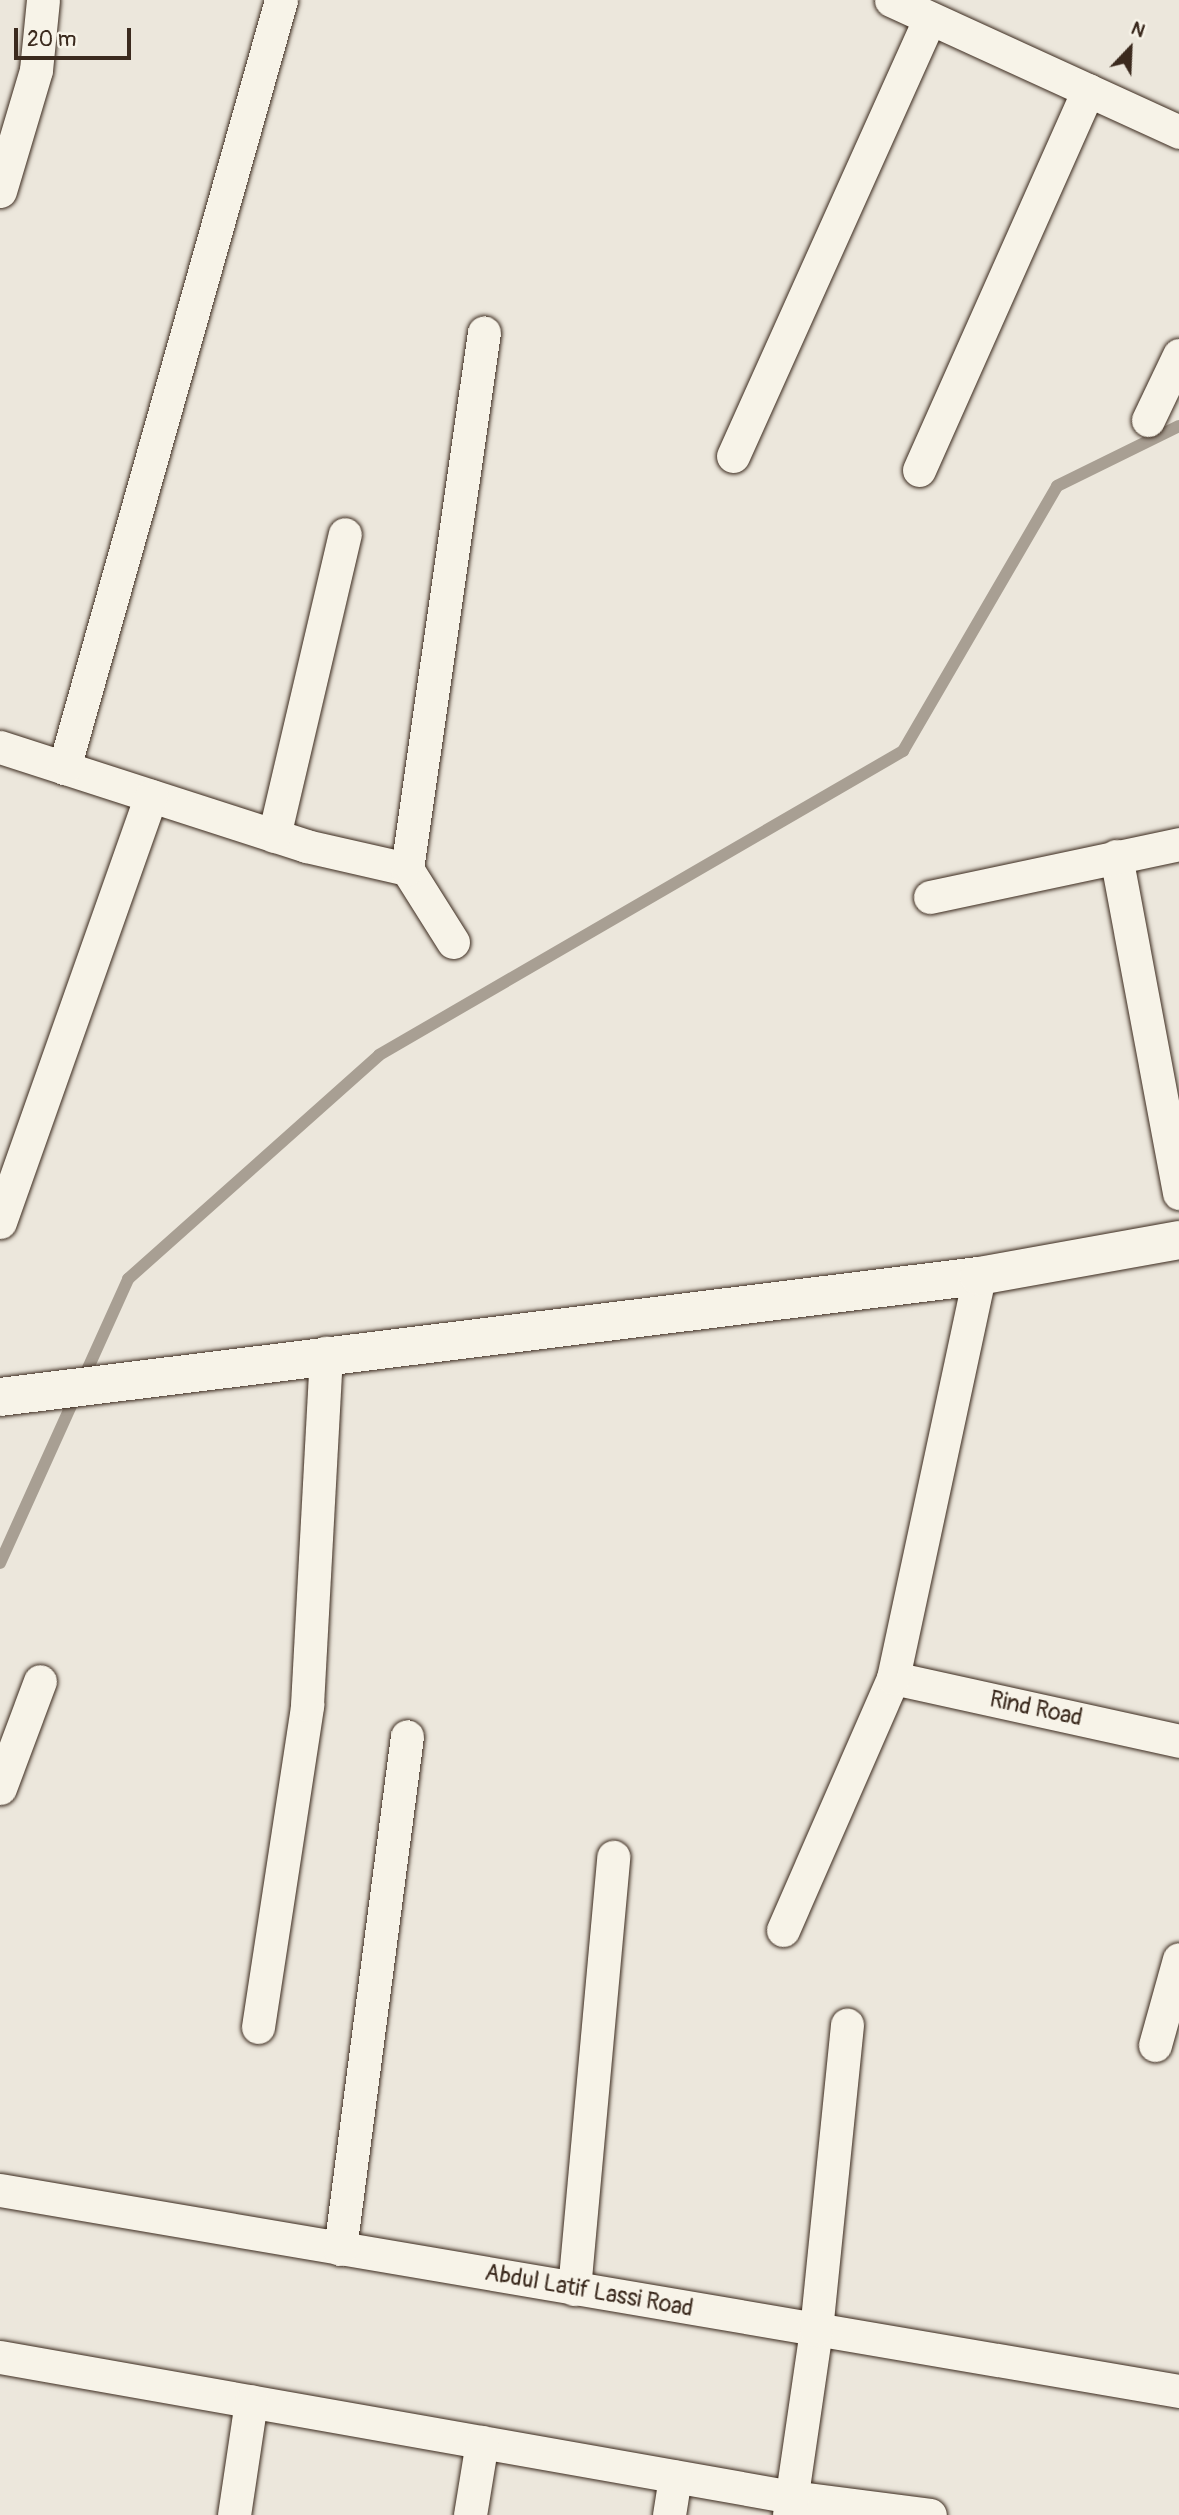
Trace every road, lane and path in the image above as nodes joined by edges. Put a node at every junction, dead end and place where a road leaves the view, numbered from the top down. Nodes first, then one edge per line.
1 (43, 0) edge
2 (281, 0) edge
3 (891, 0) edge
4 (930, 18) junction
5 (1088, 90) junction
6 (1179, 132) edge
7 (0, 191) edge
8 (484, 332) dead end
9 (1179, 355) edge
10 (1148, 420) dead end
11 (733, 456) dead end
12 (919, 470) dead end
13 (345, 534) dead end
14 (0, 747) edge
15 (64, 768) junction
16 (151, 796) junction
17 (274, 836) junction
18 (1179, 844) edge
19 (1116, 856) junction
20 (407, 869) junction
21 (930, 897) dead end
22 (453, 942) dead end
23 (1179, 1194) edge
24 (0, 1222) edge
25 (1179, 1240) edge
26 (979, 1276) junction
27 (326, 1353) junction
28 (17, 1394) edge
29 (893, 1678) junction
30 (40, 1681) dead end
31 (407, 1736) dead end
32 (1179, 1741) edge
33 (0, 1788) edge
34 (613, 1857) dead end
35 (783, 1930) dead end
36 (1179, 1959) edge
37 (847, 2025) dead end
38 (258, 2027) dead end
39 (1155, 2045) dead end
40 (0, 2190) edge
41 (340, 2249) junction
42 (574, 2289) junction
43 (816, 2330) junction
44 (0, 2357) edge
45 (1179, 2391) edge
46 (251, 2401) junction
47 (482, 2442) junction
48 (675, 2476) junction
49 (790, 2506) edge
50 (234, 2515) edge
51 (470, 2515) edge
52 (669, 2515) edge
53 (930, 2515) edge

1 - 7 street
2 - 15 street
3 - 4 street
4 - 5 street
4 - 11 street
5 - 6 street
5 - 12 street
8 - 20 street
9 - 10 street
13 - 17 street
14 - 15 street
15 - 16 street
16 - 17 street
16 - 24 street
17 - 20 street
18 - 19 street
19 - 21 street
19 - 23 street
20 - 22 street
25 - 26 street
26 - 27 street
26 - 29 street
27 - 28 street
27 - 38 street
29 - 32 street, Rind Road
29 - 35 street
30 - 33 street
31 - 41 street
34 - 42 street
36 - 39 street
37 - 43 street
40 - 41 street, Abdul Latif Lassi Road
41 - 42 street, Abdul Latif Lassi Road
42 - 43 street, Abdul Latif Lassi Road
43 - 45 street, Abdul Latif Lassi Road
43 - 49 street
44 - 46 street
46 - 47 street
46 - 50 street
47 - 48 street
47 - 51 street
48 - 49 street
48 - 52 street
49 - 53 street

